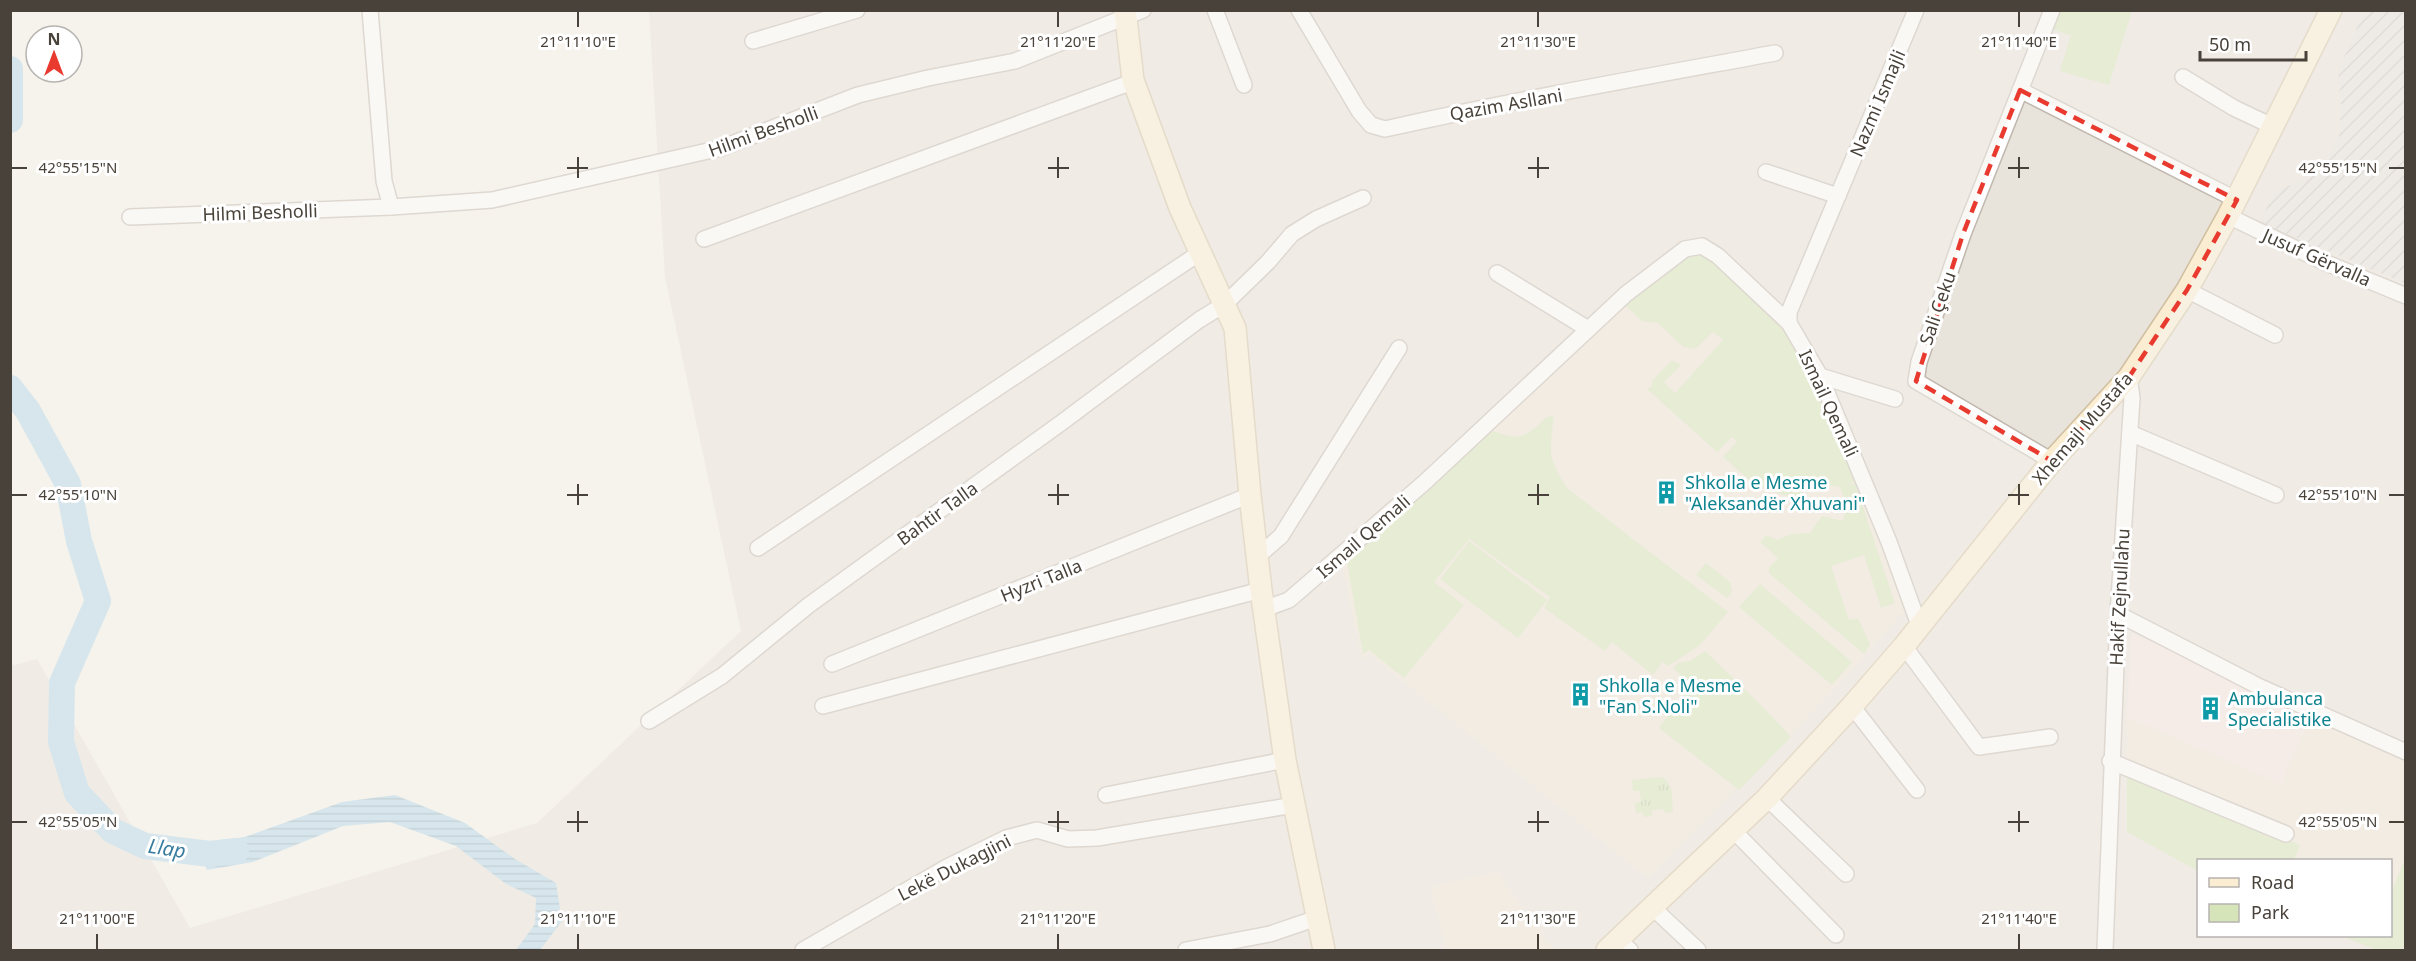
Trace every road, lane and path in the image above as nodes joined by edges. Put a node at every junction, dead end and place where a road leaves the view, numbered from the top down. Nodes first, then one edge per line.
1 (370, 10) edge
2 (857, 10) edge
3 (1215, 10) edge
4 (1299, 10) edge
5 (1916, 10) edge
6 (2052, 10) edge
7 (2331, 10) edge
8 (1131, 13) edge
9 (753, 41) dead end
10 (1775, 53) dead end
11 (2183, 77) dead end
12 (1133, 80) junction
13 (1244, 86) dead end
14 (2020, 90) junction
15 (2272, 126) junction
16 (1766, 172) dead end
17 (1838, 196) junction
18 (1363, 198) dead end
19 (391, 207) junction
20 (2232, 208) junction
21 (130, 218) dead end
22 (704, 239) dead end
23 (1201, 252) junction
24 (1497, 273) dead end
25 (2187, 290) junction
26 (2406, 296) edge
27 (1225, 304) junction
28 (1789, 323) junction
29 (1588, 329) junction
30 (2275, 335) dead end
31 (1399, 348) dead end
32 (1820, 376) junction
33 (2129, 378) junction
34 (1895, 399) dead end
35 (2130, 433) junction
36 (2052, 460) junction
37 (1250, 495) junction
38 (2276, 495) dead end
39 (758, 548) dead end
40 (1257, 557) junction
41 (1262, 600) junction
42 (2118, 614) junction
43 (1919, 625) junction
44 (1904, 646) junction
45 (832, 664) dead end
46 (824, 705) dead end
47 (1852, 706) junction
48 (650, 721) dead end
49 (2050, 737) dead end
50 (2406, 752) edge
51 (1285, 760) junction
52 (2110, 761) junction
53 (1917, 790) dead end
54 (1106, 795) dead end
55 (1767, 798) junction
56 (1294, 805) junction
57 (1734, 831) junction
58 (2286, 834) dead end
59 (1846, 873) dead end
60 (1652, 907) junction
61 (1317, 918) junction
62 (1836, 935) dead end
63 (1618, 947) edge
64 (803, 951) edge
65 (1185, 951) edge
66 (1324, 951) edge
67 (1698, 951) edge
68 (2105, 951) edge

1 - 19 street
2 - 9 street
3 - 13 street
4 - 10 street, Qazim Asllani
5 - 17 street, Nazmi Ismajli
6 - 14 street, Sali Çeku
7 - 15 main road, Xhemajl Mustafa
8 - 12 main road
8 - 19 street, Hilmi Besholli
11 - 15 street
12 - 22 street
12 - 23 main road
14 - 20 street
14 - 36 street, Sali Çeku
15 - 20 main road, Xhemajl Mustafa
16 - 17 street
17 - 28 street, Nazmi Ismajli
18 - 27 street
19 - 21 street, Hilmi Besholli
20 - 25 main road, Xhemajl Mustafa
20 - 26 street, Jusuf Gërvalla
23 - 27 main road
23 - 39 street
24 - 29 street
25 - 30 street
25 - 33 main road, Xhemajl Mustafa
27 - 37 main road
27 - 48 street, Bahtir Talla
28 - 29 street, Ismail Qemali
28 - 32 street, Ismail Qemali
29 - 41 street, Ismail Qemali
31 - 40 street
32 - 34 street
32 - 43 street, Ismail Qemali
33 - 35 street, Hakif Zejnullahu
33 - 36 main road, Xhemajl Mustafa
35 - 38 street
35 - 42 street, Hakif Zejnullahu
36 - 43 main road, Xhemajl Mustafa
37 - 40 main road
37 - 45 street, Hyzri Talla
40 - 41 main road
41 - 46 street, Ismail Qemali
41 - 51 main road
42 - 50 street
42 - 52 street, Hakif Zejnullahu
43 - 44 main road, Xhemajl Mustafa
44 - 47 main road, Xhemajl Mustafa
44 - 49 street
47 - 53 street
47 - 55 main road, Xhemajl Mustafa
51 - 54 street
51 - 56 main road
52 - 58 street
52 - 68 street, Hakif Zejnullahu
55 - 57 main road, Xhemajl Mustafa
55 - 59 street
56 - 61 main road
56 - 64 street, Lekë Dukagjini
57 - 60 main road, Xhemajl Mustafa
57 - 62 street
60 - 63 main road, Xhemajl Mustafa
60 - 67 street
61 - 65 street
61 - 66 main road

